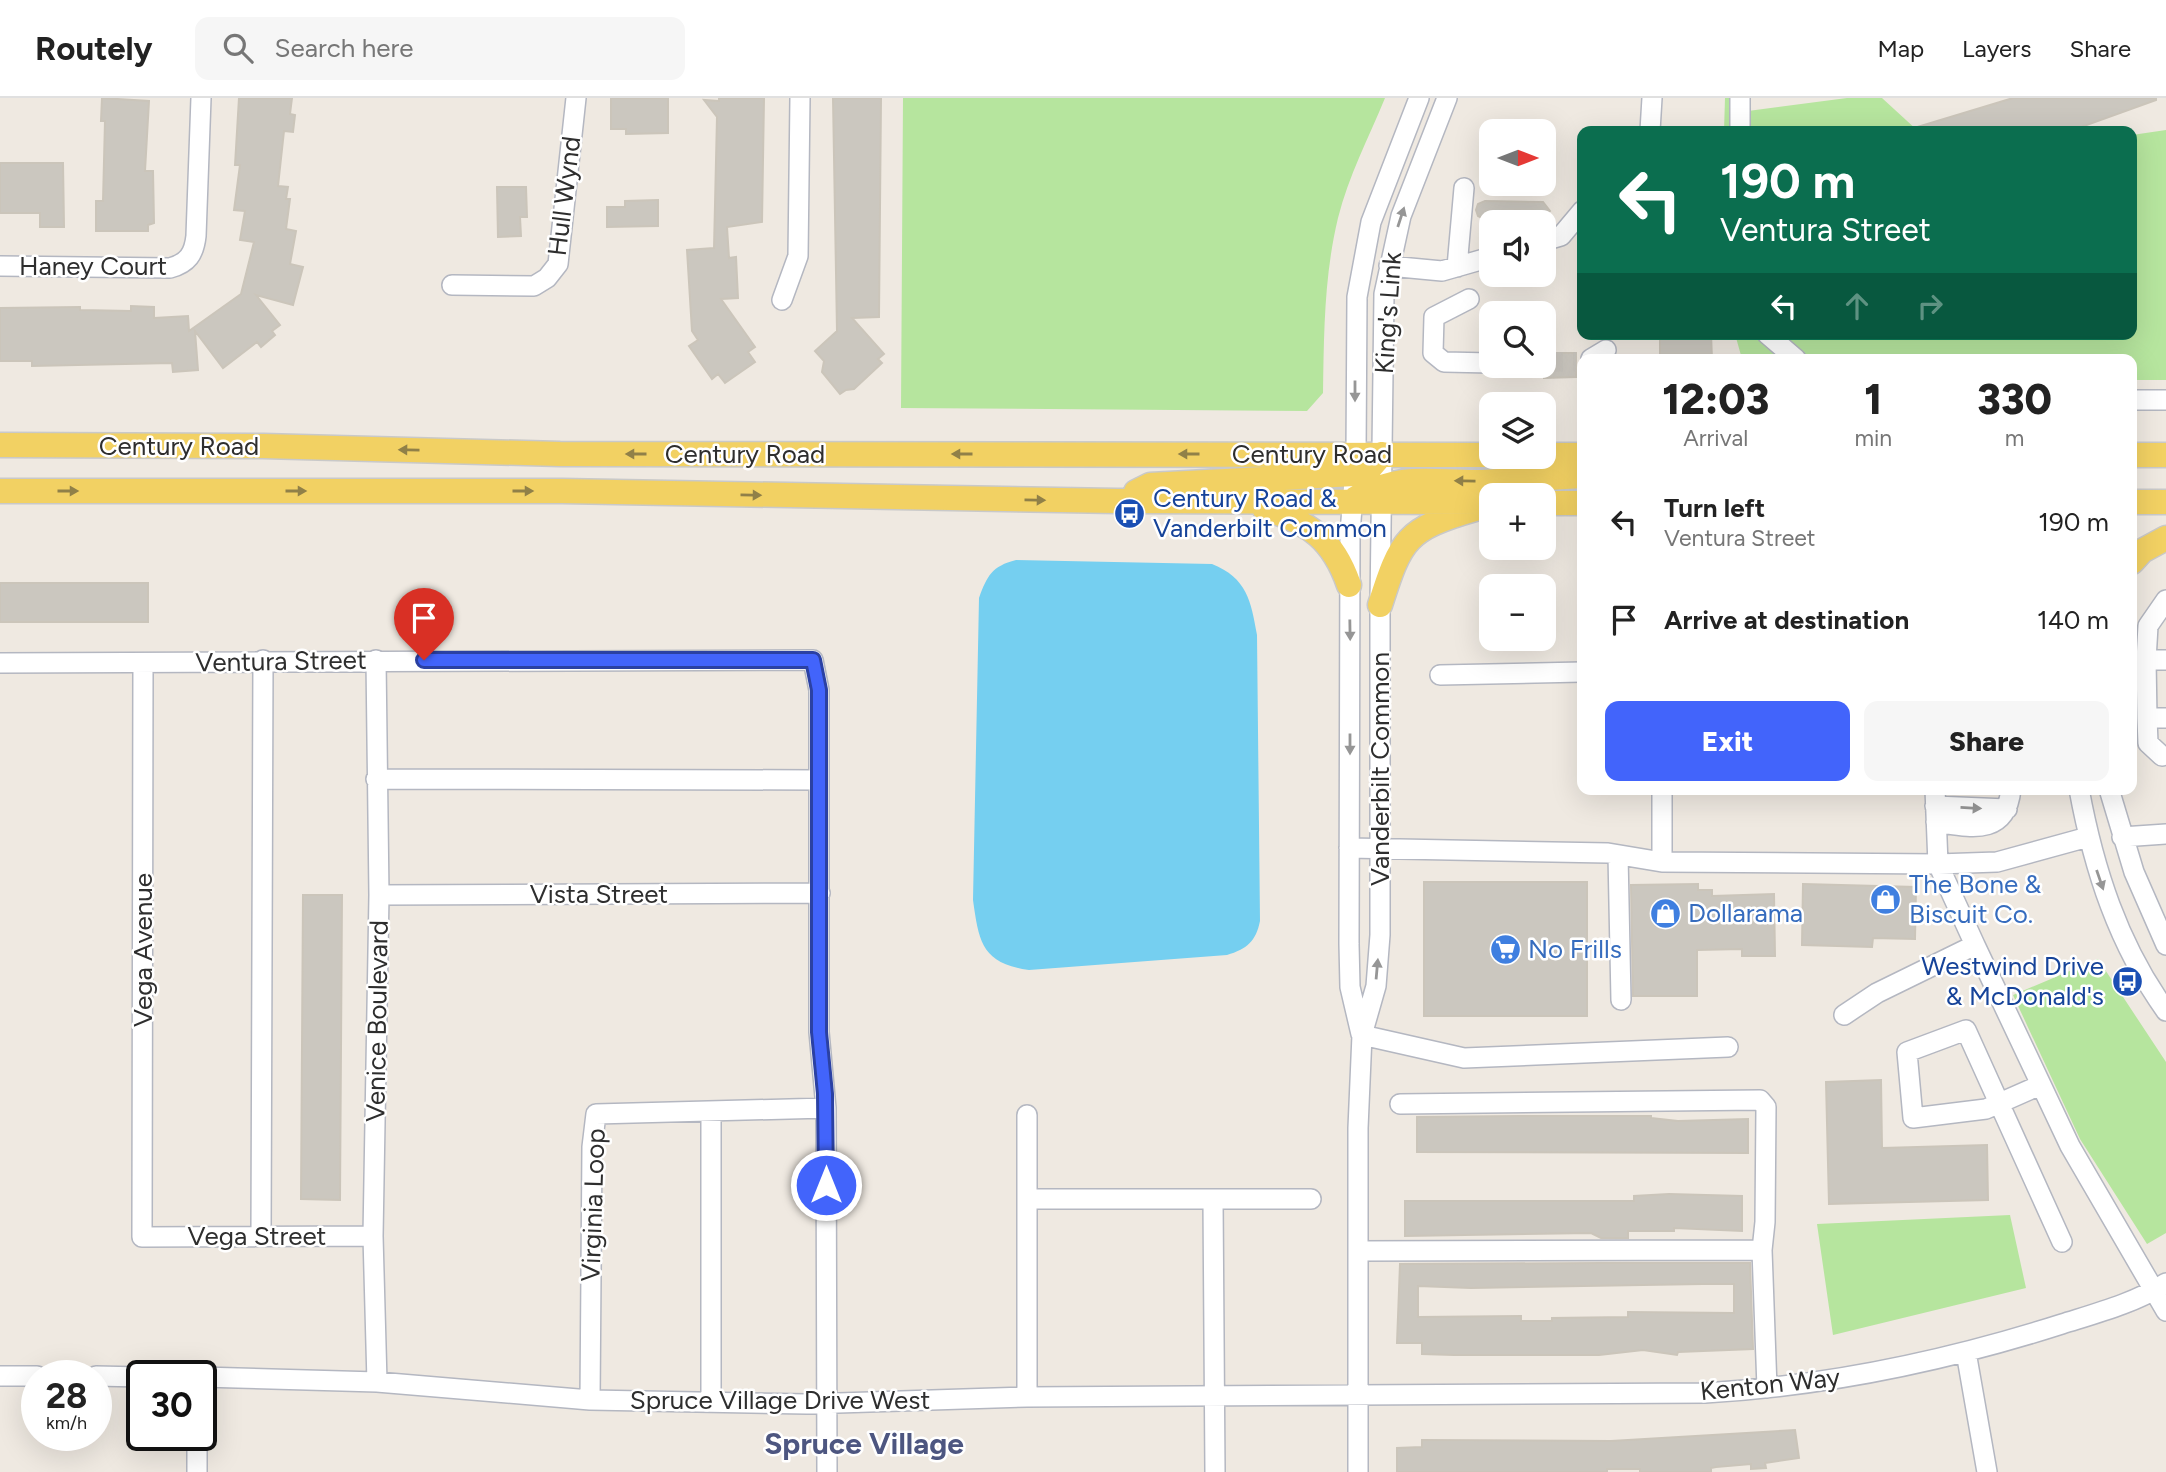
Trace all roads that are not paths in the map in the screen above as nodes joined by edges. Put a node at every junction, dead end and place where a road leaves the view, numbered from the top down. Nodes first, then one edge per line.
1 (201, 98) edge
2 (576, 98) edge
3 (800, 98) edge
4 (1419, 98) edge
5 (1447, 98) edge
6 (1652, 98) edge
7 (1740, 98) edge
8 (1650, 126) edge
9 (1740, 126) edge
10 (1464, 188) dead end
11 (1577, 217) edge
12 (1556, 238) edge
13 (1479, 261) edge
14 (0, 266) edge
15 (1389, 266) junction
16 (1457, 267) junction
17 (452, 285) dead end
18 (1469, 299) dead end
19 (782, 300) dead end
20 (1774, 340) edge
21 (1790, 354) edge
22 (1479, 363) edge
23 (2137, 400) edge
24 (2166, 400) edge
25 (0, 445) edge
26 (1382, 454) junction
27 (1479, 455) edge
28 (1556, 455) edge
29 (1577, 455) edge
30 (2137, 455) edge
31 (2166, 455) edge
32 (1355, 464) junction
33 (1577, 476) edge
34 (0, 491) edge
35 (1383, 493) junction
36 (1117, 501) junction
37 (1244, 501) junction
38 (1351, 501) junction
39 (1479, 502) edge
40 (2137, 502) edge
41 (2166, 502) edge
42 (1556, 503) edge
43 (1577, 503) edge
44 (1479, 507) edge
45 (2166, 538) edge
46 (2137, 556) edge
47 (1349, 585) junction
48 (2166, 600) edge
49 (1380, 605) junction
50 (263, 660) junction
51 (376, 660) junction
52 (2146, 660) junction
53 (2166, 660) edge
54 (0, 663) edge
55 (143, 663) junction
56 (1577, 672) edge
57 (1440, 675) dead end
58 (2156, 718) edge
59 (2162, 756) dead end
60 (376, 779) junction
61 (819, 780) junction
62 (1662, 795) edge
63 (2010, 795) edge
64 (2080, 795) edge
65 (2111, 795) edge
66 (1935, 806) edge
67 (2166, 834) edge
68 (2088, 837) junction
69 (2122, 837) junction
70 (1349, 848) junction
71 (1381, 849) junction
72 (1618, 855) junction
73 (1662, 862) junction
74 (1938, 863) junction
75 (820, 893) junction
76 (379, 895) junction
77 (1975, 945) junction
78 (2166, 945) edge
79 (1621, 1000) dead end
80 (2166, 1012) edge
81 (1844, 1015) dead end
82 (1362, 1035) junction
83 (1728, 1047) dead end
84 (2038, 1086) dead end
85 (1401, 1104) dead end
86 (2000, 1105) junction
87 (825, 1108) junction
88 (710, 1112) junction
89 (1027, 1115) dead end
90 (1029, 1199) junction
91 (1311, 1199) dead end
92 (1213, 1200) junction
93 (373, 1236) junction
94 (142, 1237) joint
95 (261, 1237) junction
96 (2062, 1242) dead end
97 (1762, 1250) junction
98 (1359, 1251) junction
99 (2161, 1287) edge
100 (2166, 1311) edge
101 (1966, 1352) junction
102 (0, 1376) edge
103 (21, 1376) edge
104 (217, 1377) edge
105 (377, 1382) junction
106 (1767, 1388) junction
107 (1359, 1394) junction
108 (1213, 1395) junction
109 (1027, 1397) junction
110 (590, 1400) junction
111 (711, 1402) junction
112 (827, 1404) junction
113 (197, 1451) edge
114 (197, 1472) edge
115 (827, 1472) edge
116 (1215, 1472) edge
117 (1359, 1472) edge
118 (1987, 1472) edge

1 - 14 street, Haney Court
2 - 17 street, Hull Wynd
3 - 19 street
4 -> 32 street, King's Link
15 -> 5 street, King's Link
6 - 8 street
7 - 9 street
10 - 16 street
11 - 12 street
13 - 16 street
15 - 16 street
15 - 26 street, King's Link
18 - 22 street
20 - 21 street
23 - 24 street
32 -> 25 main road, Century Road
26 - 27 main road, Century Road
26 - 32 main road
26 - 35 street, King's Link
28 - 29 main road
30 - 31 main road
32 - 36 main road
32 - 38 street, King's Link
33 -> 35 main road
34 -> 36 main road, Century Road
35 - 38 main road
35 - 39 main road, Century Road
35 - 49 street, Vanderbilt Common
36 - 37 main road, Century Road
37 - 38 main road, Century Road
37 - 47 main road
38 - 47 street, Vanderbilt Common
40 - 41 main road
42 - 43 main road
44 - 49 main road
45 - 46 main road
47 -> 70 street, Vanderbilt Common
48 - 52 street
49 - 71 street, Vanderbilt Common
50 - 51 street, Ventura Street
50 - 55 street, Ventura Street
50 - 95 street
51 - 60 street, Venice Boulevard
51 - 61 street, Ventura Street
52 - 53 street
52 - 58 street
54 - 55 street, Ventura Street
55 - 94 street, Vega Avenue
56 - 57 street
58 - 59 street
60 - 61 street
60 - 76 street, Venice Boulevard
61 - 75 street
62 - 73 street
66 -> 63 street
64 - 68 street
65 - 69 street
66 - 74 street
67 - 69 street
68 - 74 street
68 -> 80 street
69 - 78 street
70 - 71 street
70 - 82 street, Vanderbilt Common
71 - 72 street
82 -> 71 street, Vanderbilt Common
72 - 73 street
72 - 79 street
73 - 74 street
74 - 77 street
75 - 76 street, Vista Street
75 - 87 street
76 - 93 street, Venice Boulevard
77 - 81 street
77 - 99 street
82 - 83 street
82 - 98 street, Vanderbilt Common
84 - 86 street
85 - 97 street
86 - 86 street
86 - 96 street
87 - 88 street, Virginia Loop
87 - 112 street
88 - 110 street, Virginia Loop
88 - 111 street
89 - 90 street
90 - 92 street
90 - 109 street
91 - 92 street
92 - 108 street
93 - 95 street, Vega Street
93 - 105 street, Venice Boulevard
94 - 95 street, Vega Street
97 - 98 street
97 - 106 street
98 - 107 street, Vanderbilt Common
99 - 100 street
99 - 101 street, Kenton Way
101 - 106 street, Kenton Way
101 - 118 street
102 - 103 street
104 - 105 street, Spruce Village Drive West
105 - 110 street, Spruce Village Drive West
106 - 107 street, Kenton Way
107 - 108 street, Spruce Village Drive West
107 - 117 street, Vanderbilt Common
108 - 109 street, Spruce Village Drive West
108 - 116 street
109 - 112 street, Spruce Village Drive West
110 - 111 street, Spruce Village Drive West
111 - 112 street, Spruce Village Drive West
112 - 115 street
113 - 114 street

